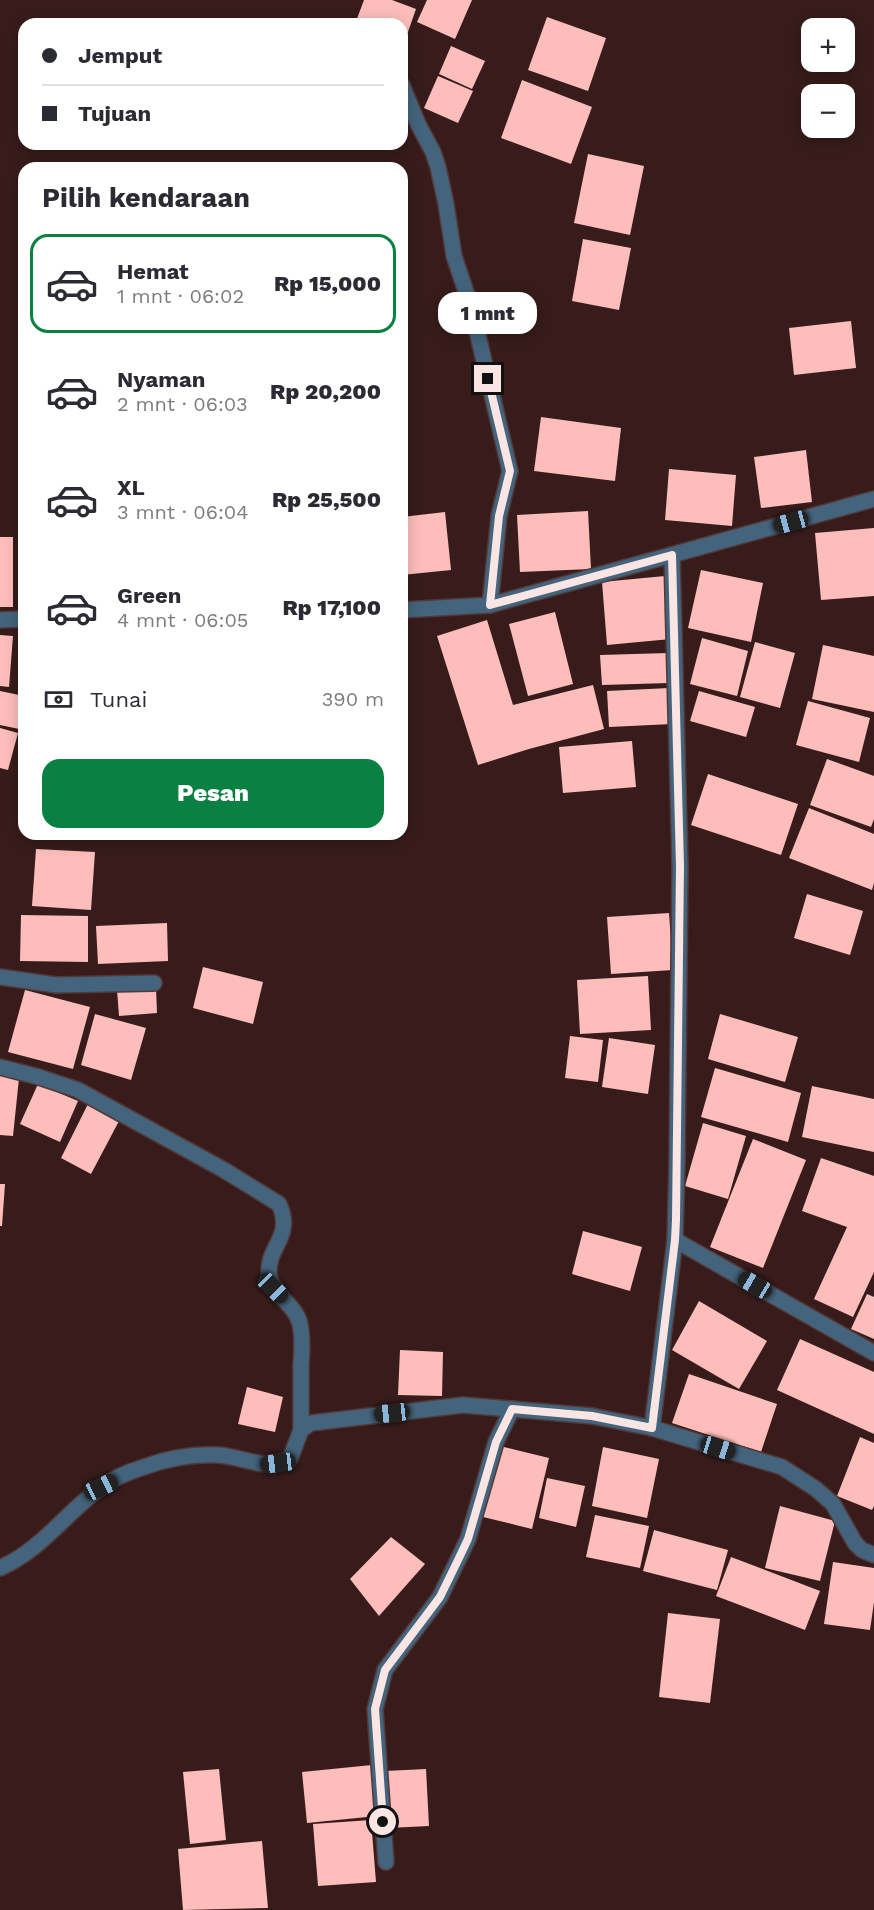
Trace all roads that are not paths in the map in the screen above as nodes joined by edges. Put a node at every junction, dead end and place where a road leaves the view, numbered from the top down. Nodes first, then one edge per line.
1 (408, 99) edge
2 (874, 499) edge
3 (672, 555) junction
4 (490, 605) junction
5 (408, 610) edge
6 (0, 620) edge
7 (18, 620) edge
8 (0, 977) edge
9 (154, 983) dead end
10 (0, 1067) edge
11 (675, 1240) junction
12 (874, 1353) edge
13 (512, 1409) junction
14 (652, 1428) junction
15 (301, 1430) junction
16 (874, 1555) edge
17 (0, 1568) edge
18 (386, 1862) dead end

1 - 4 street
2 - 3 street
3 - 4 street
3 - 11 street
4 - 5 street
6 - 7 street
8 - 9 street
10 - 15 street
11 - 12 street
11 - 14 street
13 - 14 street
13 - 15 street
13 - 18 street
14 - 16 street
15 - 17 street

